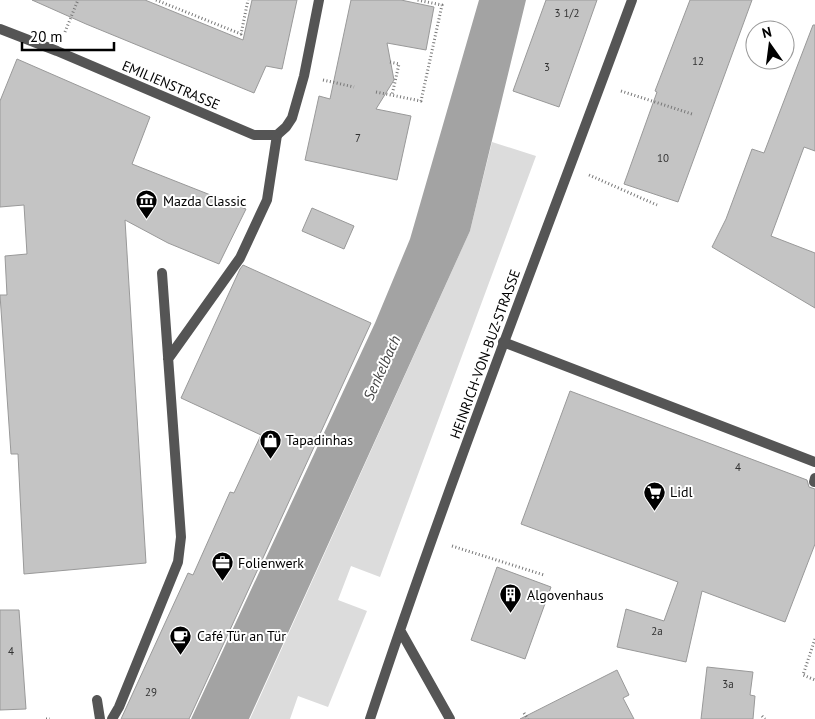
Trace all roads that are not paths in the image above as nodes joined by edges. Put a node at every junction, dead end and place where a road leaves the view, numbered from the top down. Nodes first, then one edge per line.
1 (319, 0) edge
2 (632, 0) edge
3 (0, 28) edge
4 (277, 135) junction
5 (162, 273) dead end
6 (503, 342) junction
7 (168, 359) junction
8 (815, 462) edge
9 (400, 630) junction
10 (97, 700) dead end
11 (100, 719) edge
12 (112, 719) edge
13 (370, 719) edge
14 (450, 719) edge

1 - 4 street
2 - 6 street, HEINRICH-VON-BUZ-STRASSE
3 - 4 street, EMILIENSTRASSE
4 - 7 street
5 - 7 street
6 - 8 street
6 - 9 street, HEINRICH-VON-BUZ-STRASSE
7 - 12 street
9 - 13 street, HEINRICH-VON-BUZ-STRASSE
9 - 14 street
10 - 11 street

